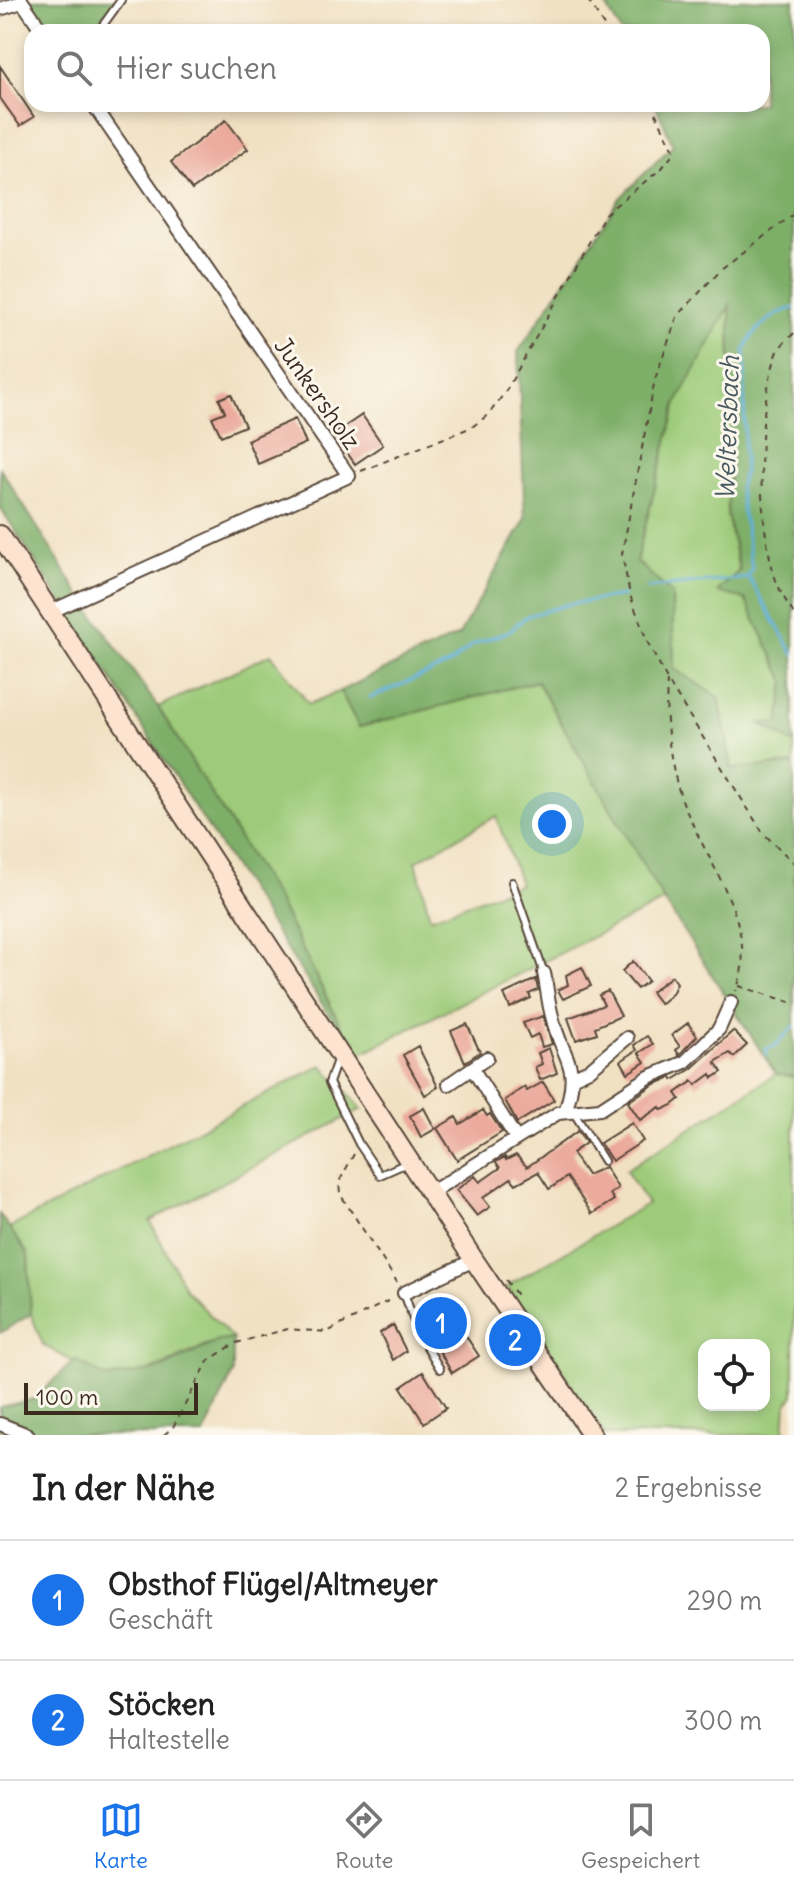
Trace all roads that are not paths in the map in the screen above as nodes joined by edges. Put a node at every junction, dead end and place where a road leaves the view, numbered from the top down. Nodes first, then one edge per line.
1 (121, 0) edge
2 (21, 1) edge
3 (0, 9) edge
4 (37, 24) edge
5 (104, 24) edge
6 (99, 112) edge
7 (0, 535) edge
8 (50, 612) junction
9 (512, 882) dead end
10 (544, 973) joint
11 (731, 1002) road end
12 (627, 1038) dead end
13 (340, 1053) junction
14 (487, 1058) dead end
15 (472, 1068) junction
16 (574, 1077) junction
17 (449, 1084) dead end
18 (569, 1112) junction
19 (516, 1138) junction
20 (604, 1161) dead end
21 (410, 1162) junction
22 (430, 1193) junction
23 (474, 1260) junction
24 (404, 1293) joint
25 (440, 1369) dead end
26 (0, 1424) edge
27 (28, 1435) edge
28 (592, 1435) edge

1 - 5 lane
2 - 3 street
2 - 4 street
6 - 8 street, Junkersholz
7 - 8 main road
8 - 13 main road
9 - 10 lane
10 - 16 street
11 - 18 street
12 - 16 street
13 - 21 main road
13 - 21 lane
14 - 15 street
15 - 17 street
15 - 19 street
16 - 18 street
18 - 19 street
18 - 20 lane
19 - 22 street
21 - 22 main road
22 - 23 main road
23 - 24 street
23 - 28 main road
24 - 25 lane
26 - 27 street

